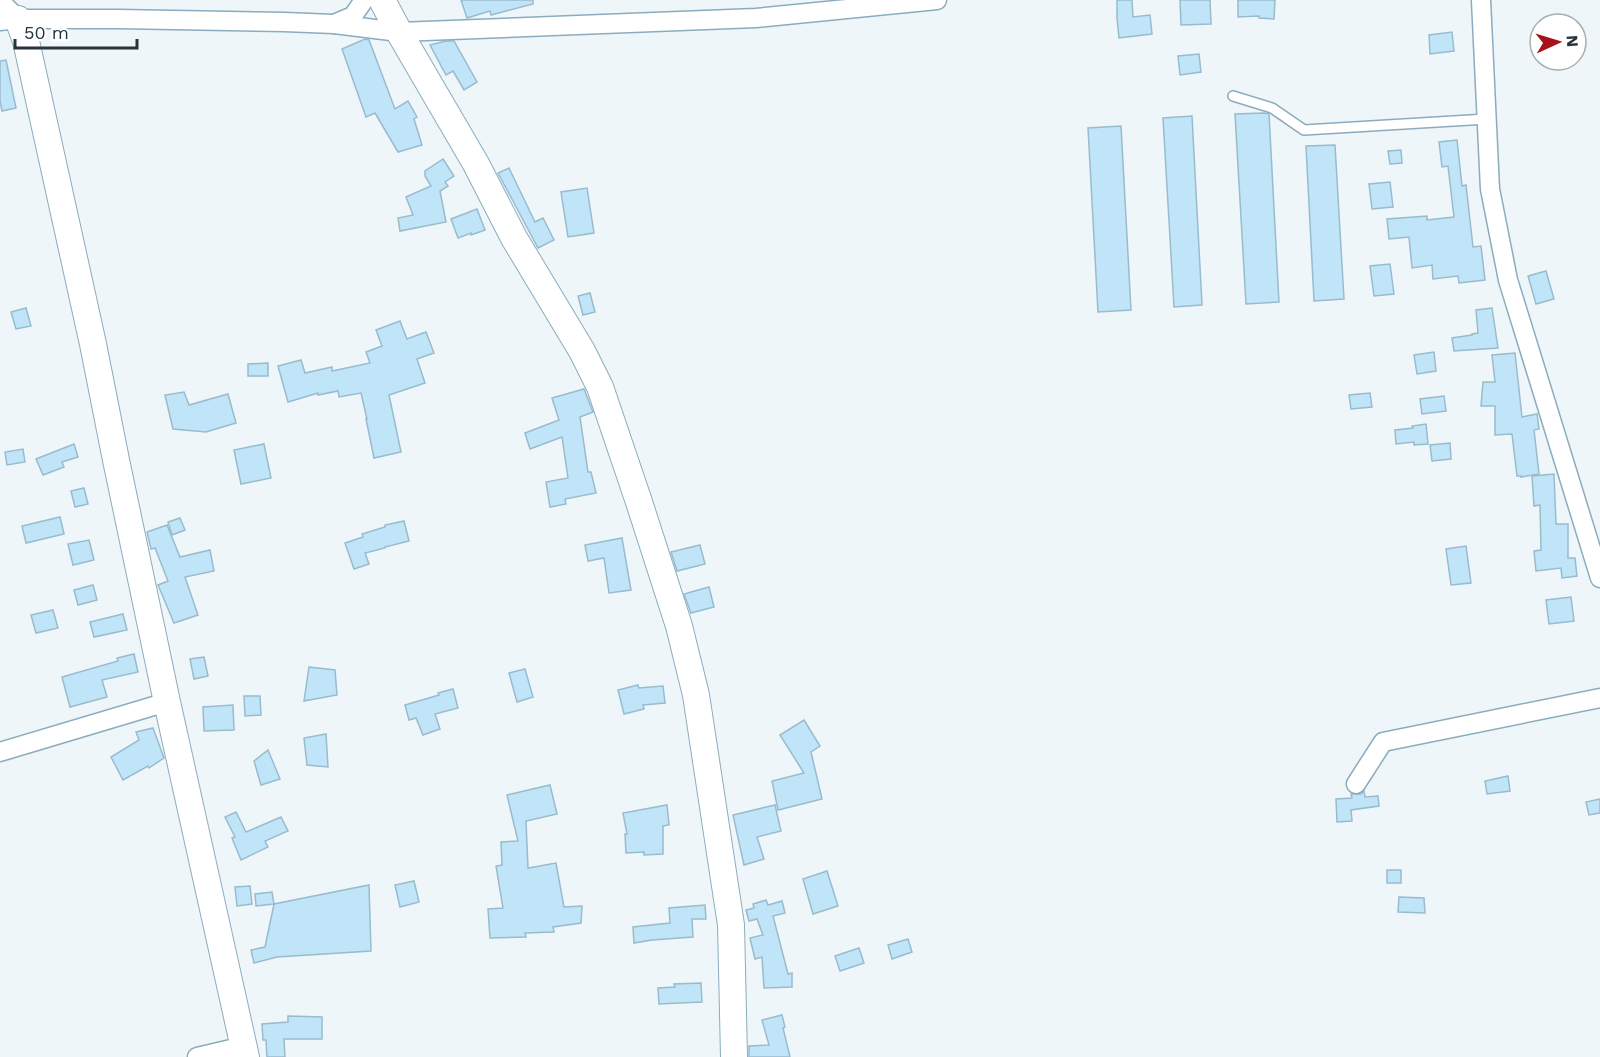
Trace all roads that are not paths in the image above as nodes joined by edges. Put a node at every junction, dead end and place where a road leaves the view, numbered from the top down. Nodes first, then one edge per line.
1 (364, 0) edge
2 (382, 0) edge
3 (937, 0) edge
4 (1481, 0) edge
5 (0, 1) edge
6 (9, 20) edge
7 (334, 24) junction
8 (399, 32) junction
9 (1233, 96) dead end
10 (1486, 119) junction
11 (1600, 578) edge
12 (1600, 698) edge
13 (167, 702) junction
14 (0, 752) edge
15 (1356, 784) dead end
16 (245, 1052) edge
17 (197, 1057) edge
18 (734, 1057) edge

1 - 7 street
2 - 8 street
3 - 8 street
4 - 10 street
5 - 6 street
6 - 7 street
6 - 13 street
7 - 8 street
8 - 18 street
9 - 10 lane
10 - 11 street
12 - 15 street
13 - 14 street
13 - 16 street
16 - 17 street

